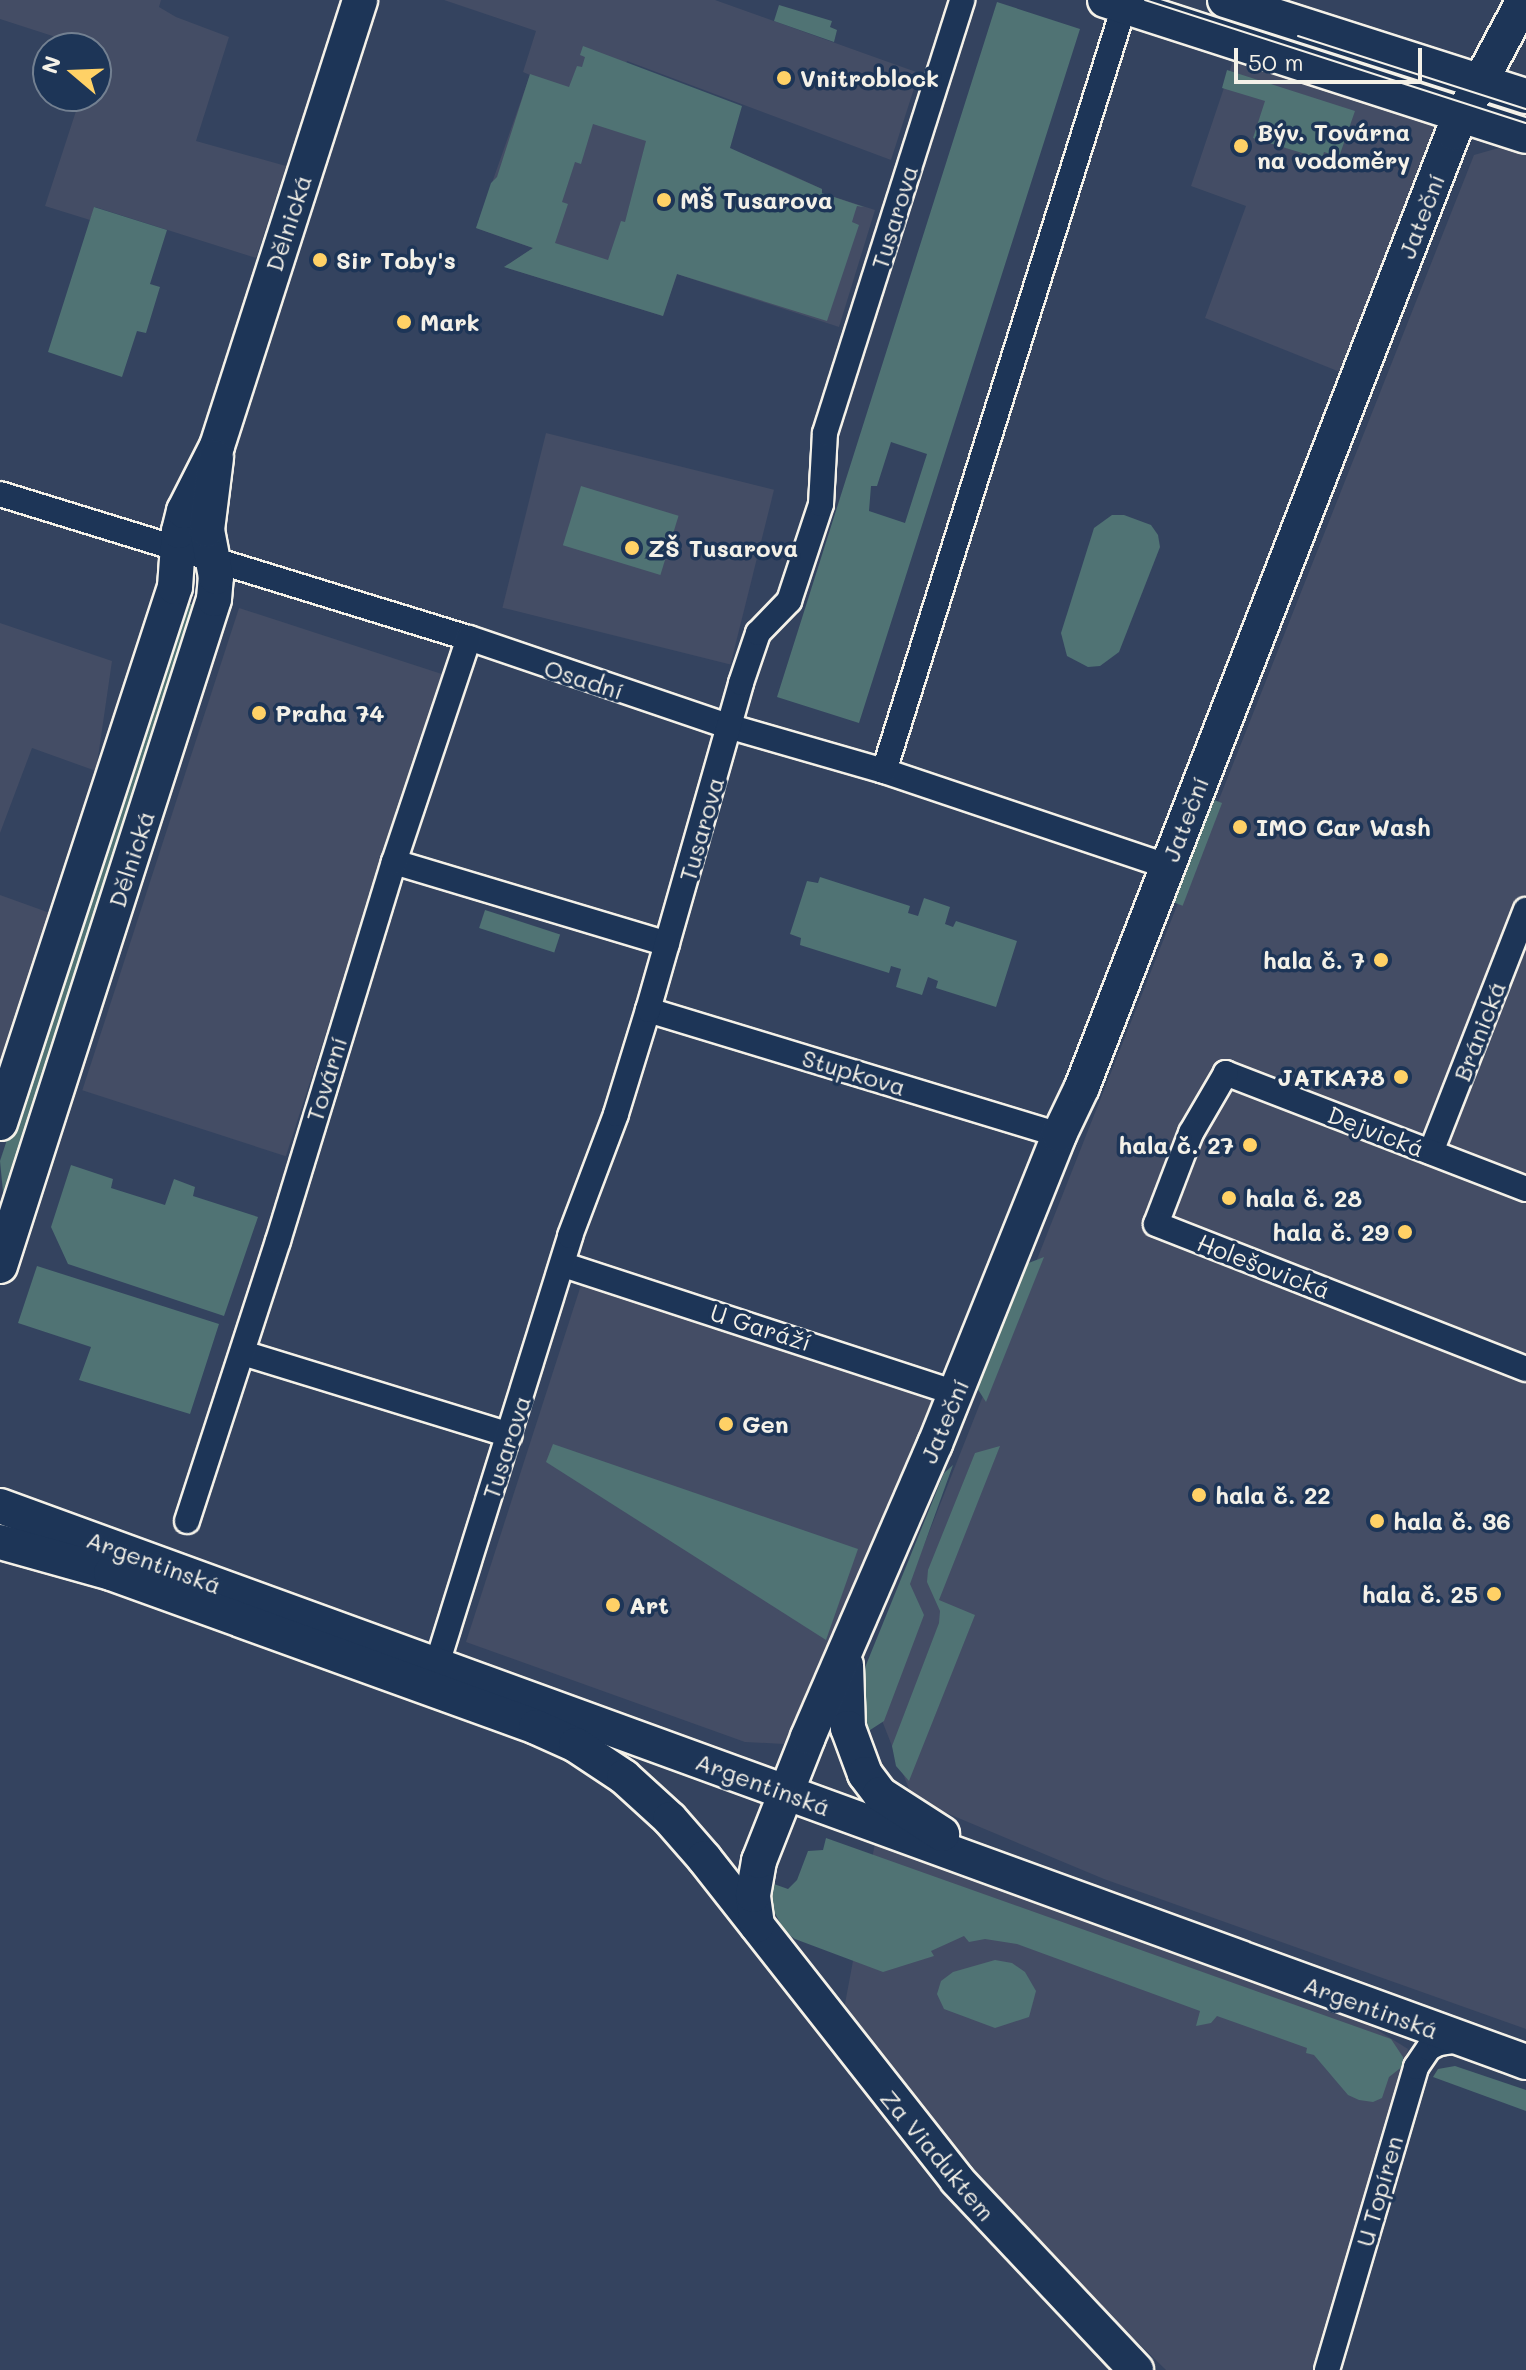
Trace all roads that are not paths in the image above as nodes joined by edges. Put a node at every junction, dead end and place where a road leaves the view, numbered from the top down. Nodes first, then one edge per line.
1 (360, 0) edge
2 (962, 0) edge
3 (1225, 0) edge
4 (1524, 0) edge
5 (1118, 2) edge
6 (1482, 82) junction
7 (1526, 96) edge
8 (1463, 115) junction
9 (1526, 136) edge
10 (217, 446) junction
11 (0, 494) edge
12 (178, 549) junction
13 (212, 559) junction
14 (469, 638) junction
15 (728, 726) junction
16 (884, 771) junction
17 (394, 862) junction
18 (1167, 866) junction
19 (1526, 910) edge
20 (667, 944) junction
21 (648, 1010) junction
22 (1226, 1073) joint
23 (0, 1123) edge
24 (1059, 1135) junction
25 (1431, 1152) junction
26 (1526, 1189) edge
27 (2, 1253) edge
28 (564, 1265) junction
29 (243, 1353) junction
30 (1526, 1369) edge
31 (956, 1393) junction
32 (510, 1435) junction
33 (0, 1506) edge
34 (187, 1521) dead end
35 (0, 1542) edge
36 (850, 1641) junction
37 (437, 1664) junction
38 (787, 1792) junction
39 (1005, 1872) junction
40 (757, 1925) junction
41 (1461, 2040) junction
42 (1526, 2062) edge
43 (1136, 2370) edge
44 (1327, 2370) edge

1 - 10 street, Dělnická
2 - 15 street, Tusarova
3 - 6 street
4 - 6 street, Jateční
5 - 8 street
5 - 16 street
6 - 7 street
6 - 8 street, Jateční
8 - 9 street
8 - 18 street, Jateční
10 - 12 street, Dělnická
10 - 13 street, Dělnická
11 - 12 street, Osadní
12 - 13 street, Osadní
12 - 23 street, Dělnická
13 - 14 street, Osadní
13 - 27 street, Dělnická
14 - 15 street, Osadní
14 - 17 street, Tovární
15 - 16 street, Osadní
15 - 20 street, Tusarova
16 - 18 street, Osadní
17 - 20 street
17 - 29 street, Tovární
18 - 24 street, Jateční
19 - 25 street, Bránická
20 - 21 street, Tusarova
21 - 24 street, Stupkova
21 - 28 street, Tusarova
22 - 25 street, Dejvická
22 - 30 street, Holešovická
24 - 31 street, Jateční
25 - 26 street, Dejvická
28 - 31 street, U Garáží
28 - 32 street, Tusarova
29 - 32 street
29 - 34 street, Tovární
31 - 36 street, Jateční
32 - 37 street, Tusarova
33 - 37 street, Argentinská
35 - 40 street, Argentinská
36 - 38 street, Jateční
36 - 39 street, Jateční
37 - 38 street, Argentinská
38 - 39 street, Argentinská
38 - 40 street, Jateční
39 - 41 street, Argentinská
40 - 43 street, Za Viaduktem
41 - 42 street, Argentinská
41 - 44 street, U Topíren

